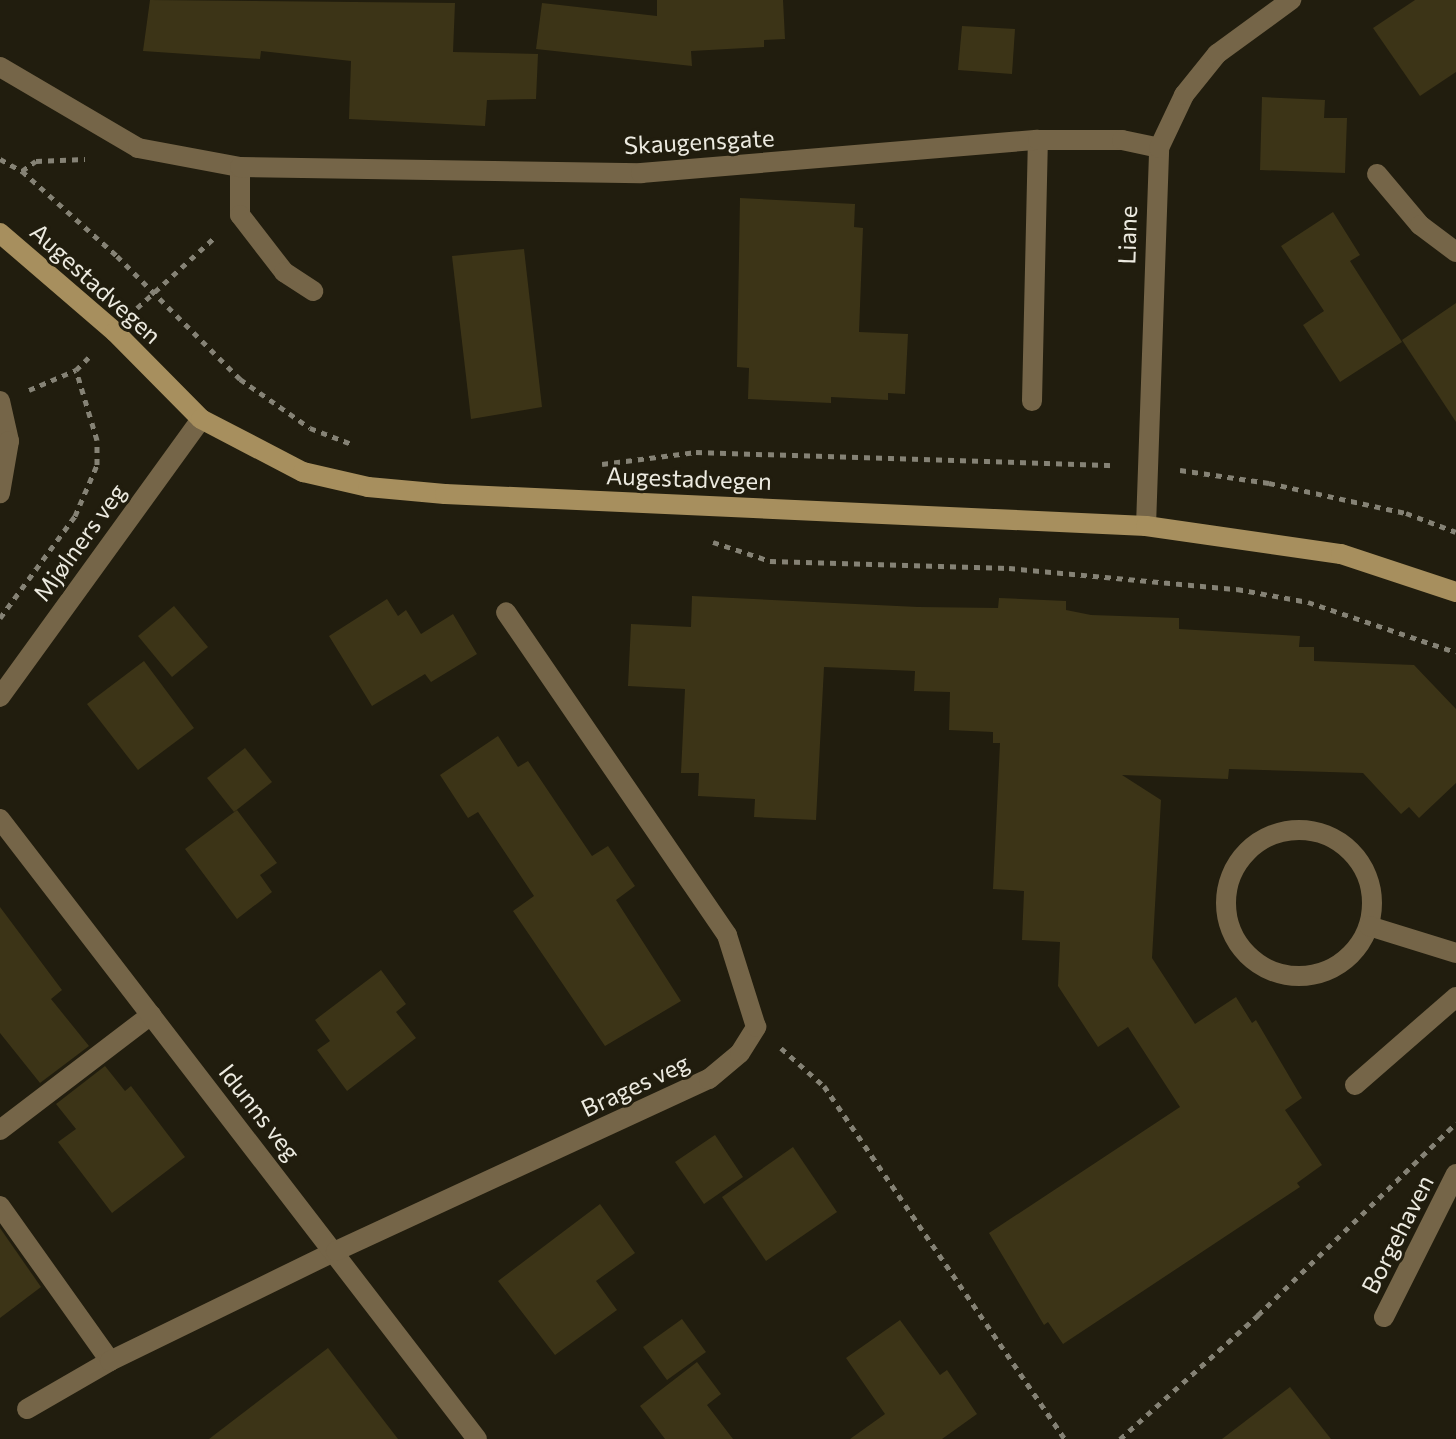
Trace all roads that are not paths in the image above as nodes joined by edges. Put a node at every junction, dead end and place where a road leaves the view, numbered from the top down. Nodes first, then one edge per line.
1 (1291, 0) edge
2 (0, 67) edge
3 (1038, 140) junction
4 (1159, 148) junction
5 (240, 167) junction
6 (1377, 174) dead end
7 (0, 233) edge
8 (1456, 252) edge
9 (313, 291) dead end
10 (7, 398) edge
11 (1032, 401) dead end
12 (201, 419) junction
13 (0, 493) edge
14 (1146, 526) junction
15 (1456, 592) edge
16 (506, 612) dead end
17 (0, 697) edge
18 (0, 819) edge
19 (1369, 926) junction
20 (1456, 953) edge
21 (1456, 997) edge
22 (151, 1015) junction
23 (1355, 1085) dead end
24 (0, 1130) edge
25 (1456, 1174) edge
26 (0, 1206) edge
27 (336, 1251) junction
28 (1384, 1317) dead end
29 (110, 1361) junction
30 (27, 1409) dead end
31 (477, 1439) edge

1 - 4 street, Liane
2 - 5 street, Skaugensgate
3 - 4 street, Skaugensgate
3 - 5 street, Skaugensgate
3 - 11 street
4 - 14 street, Liane
5 - 9 street
6 - 8 street
7 - 12 main road, Augestadvegen
10 - 13 street
12 - 14 main road, Augestadvegen
12 - 17 street, Mjølners veg
14 - 15 main road, Augestadvegen
16 - 27 street, Brages veg
18 - 22 street, Idunns veg
19 - 19 street
19 - 20 street
21 - 23 street
22 - 24 street
22 - 27 street, Idunns veg
25 - 28 street, Borgehaven
26 - 29 street
27 - 29 street, Brages veg
27 - 31 street, Idunns veg
29 - 30 street, Brages veg

